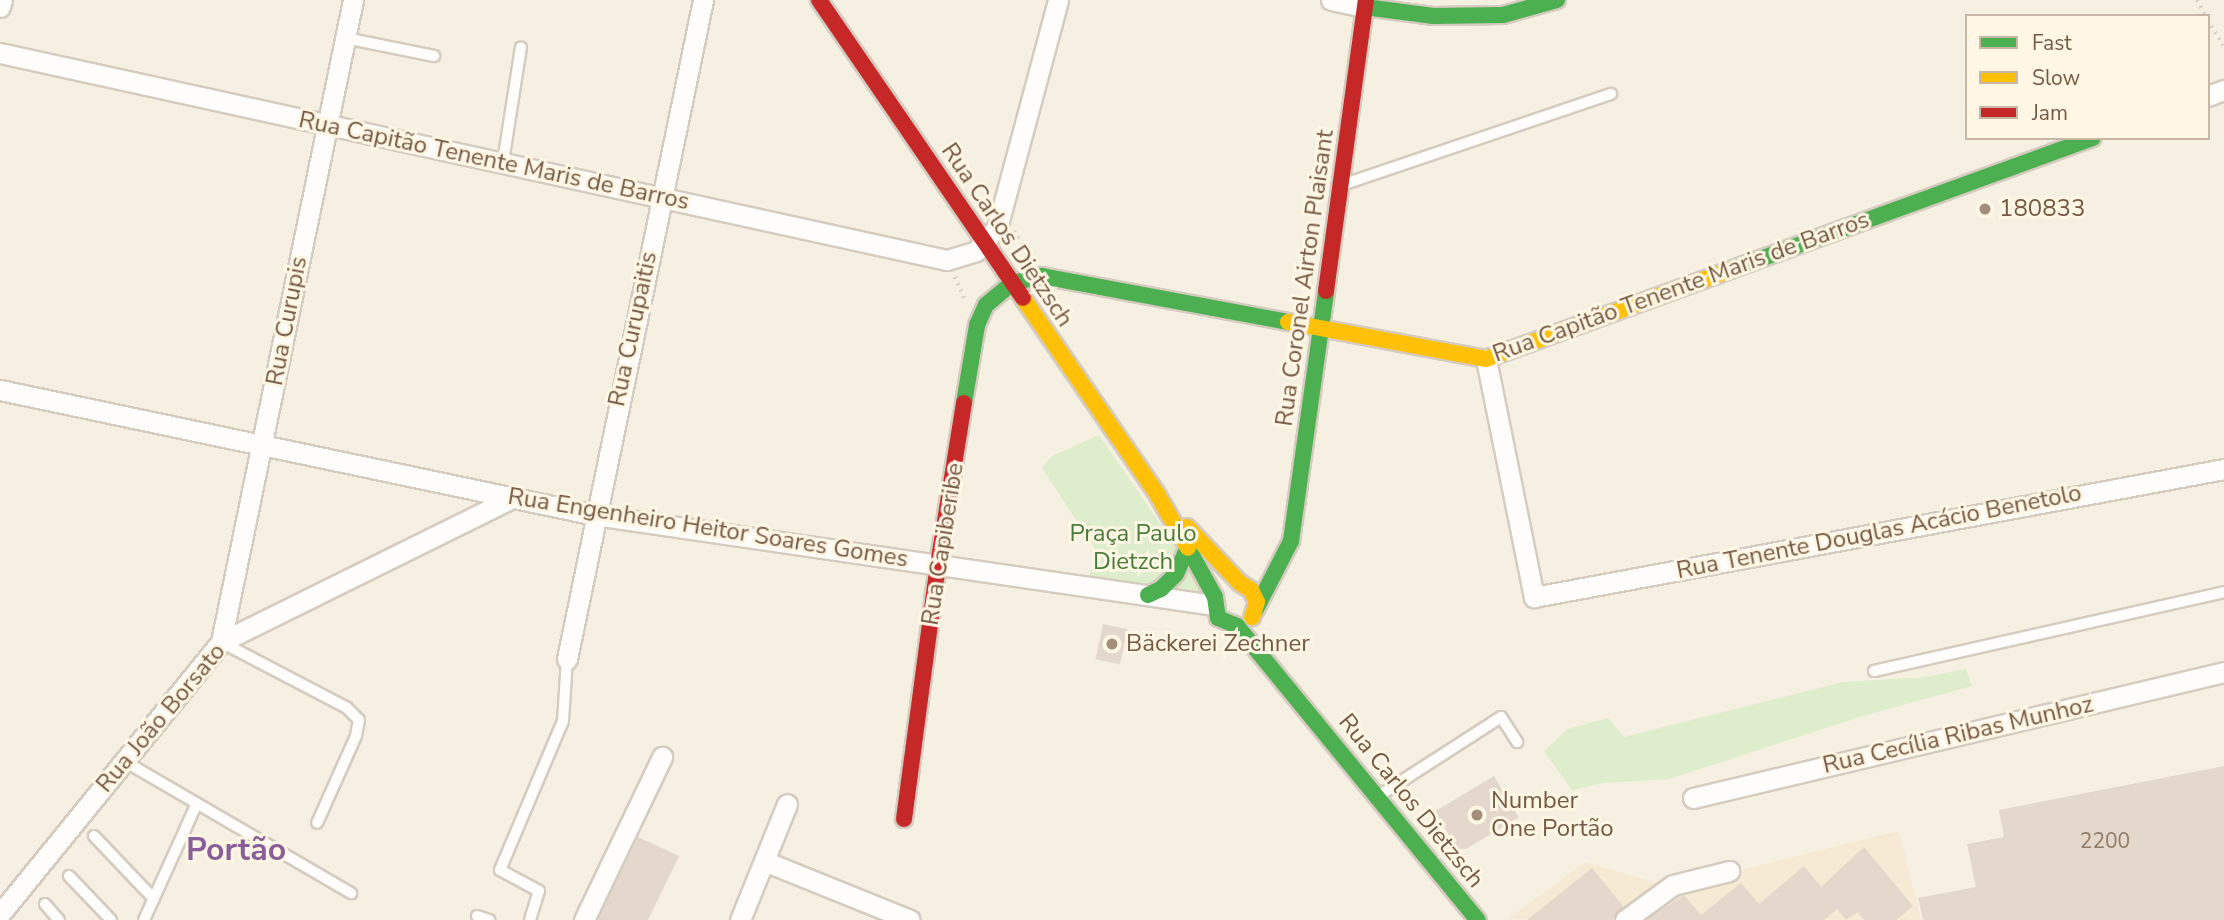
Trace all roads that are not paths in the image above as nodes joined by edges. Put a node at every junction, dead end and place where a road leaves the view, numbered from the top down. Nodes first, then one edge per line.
1 (2, 0) edge
2 (353, 0) edge
3 (703, 0) edge
4 (819, 0) edge
5 (1058, 0) edge
6 (1331, 0) edge
7 (1557, 0) edge
8 (1366, 4) edge
9 (0, 7) edge
10 (344, 38) junction
11 (521, 47) dead end
12 (0, 53) edge
13 (434, 56) dead end
14 (1611, 94) dead end
15 (326, 124) junction
16 (2087, 140) edge
17 (503, 162) junction
18 (1341, 185) junction
19 (661, 197) junction
20 (986, 244) junction
21 (1012, 283) junction
22 (1321, 329) junction
23 (1486, 359) junction
24 (0, 390) edge
25 (262, 445) junction
26 (2224, 469) edge
27 (1157, 494) junction
28 (512, 498) junction
29 (595, 515) junction
30 (1187, 549) junction
31 (1282, 560) junction
32 (938, 565) junction
33 (1240, 583) junction
34 (2224, 592) edge
35 (1148, 595) junction
36 (1214, 601) junction
37 (1255, 612) junction
38 (1237, 626) junction
39 (220, 642) junction
40 (567, 659) joint
41 (1874, 671) dead end
42 (2224, 672) edge
43 (1308, 712) junction
44 (1517, 742) dead end
45 (662, 757) dead end
46 (124, 761) junction
47 (1377, 797) junction
48 (1693, 798) dead end
49 (197, 803) junction
50 (787, 804) dead end
51 (904, 819) dead end
52 (317, 823) dead end
53 (94, 836) dead end
54 (764, 861) junction
55 (1729, 871) dead end
56 (69, 876) dead end
57 (351, 893) dead end
58 (154, 900) junction
59 (46, 905) dead end
60 (0, 914) edge
61 (477, 916) dead end
62 (59, 920) edge
63 (111, 920) edge
64 (144, 920) edge
65 (489, 920) edge
66 (530, 920) edge
67 (584, 920) edge
68 (740, 920) edge
69 (910, 920) edge
70 (1478, 920) edge
71 (1625, 920) edge

1 - 9 street
2 - 10 street, Rua Curupis
3 - 19 street, Rua Curupaitis
4 - 20 street, Rua Carlos Dietzsch
5 - 20 street
6 - 8 street
7 - 8 street
8 - 18 street, Rua Coronel Airton Plaisant
10 - 13 lane
10 - 15 street, Rua Curupis
11 - 17 lane
12 - 15 street, Rua Capitão Tenente Maris de Barros
14 - 18 lane
15 - 17 street, Rua Capitão Tenente Maris de Barros
15 - 25 street, Rua Curupis
16 - 23 street, Rua Capitão Tenente Maris de Barros
17 - 19 street, Rua Capitão Tenente Maris de Barros
18 - 22 street, Rua Coronel Airton Plaisant
19 - 20 street, Rua Capitão Tenente Maris de Barros
19 - 29 street, Rua Curupaitis
20 - 21 street, Rua Carlos Dietzsch
21 - 22 street, Rua Capitão Tenente Maris de Barros
21 - 27 street, Rua Carlos Dietzsch
21 - 32 street, Rua Capiberibe
22 - 23 street, Rua Capitão Tenente Maris de Barros
22 - 31 street, Rua Coronel Airton Plaisant
23 - 26 street, Rua Tenente Douglas Acácio Benetolo
24 - 25 street, Rua Engenheiro Heitor Soares Gomes
25 - 28 street, Rua Engenheiro Heitor Soares Gomes
25 - 39 street, Rua Curupis
27 - 30 street, Rua Carlos Dietzsch
27 - 33 street, Rua Carlos Dietzsch
28 - 29 street, Rua Engenheiro Heitor Soares Gomes
28 - 39 street, Rua João Borsato
29 - 32 street, Rua Engenheiro Heitor Soares Gomes
29 - 40 street, Rua Curupaitis
30 - 35 street
30 - 36 street, Rua Carlos Dietzsch
31 - 33 street
31 - 37 street, Rua Coronel Airton Plaisant
32 - 35 street, Rua Engenheiro Heitor Soares Gomes
32 - 51 street, Rua Capiberibe
33 - 36 street
33 - 37 street, Rua Carlos Dietzsch
34 - 41 lane
35 - 36 street, Rua Engenheiro Heitor Soares Gomes
36 - 38 street, Rua Carlos Dietzsch
37 - 38 street
37 - 43 street, Rua Carlos Dietzsch
38 - 43 street, Rua Carlos Dietzsch
39 - 46 street, Rua João Borsato
39 - 52 lane
40 - 66 lane
42 - 48 street, Rua Cecília Ribas Munhoz
43 - 47 street, Rua Carlos Dietzsch
44 - 47 lane
45 - 67 street
46 - 49 lane
46 - 60 street, Rua João Borsato
47 - 70 street, Rua Carlos Dietzsch
49 - 57 lane
49 - 58 lane
50 - 54 street
53 - 58 lane
54 - 68 street
54 - 69 street
55 - 71 street
56 - 63 lane
58 - 64 lane
59 - 62 lane
61 - 65 lane

